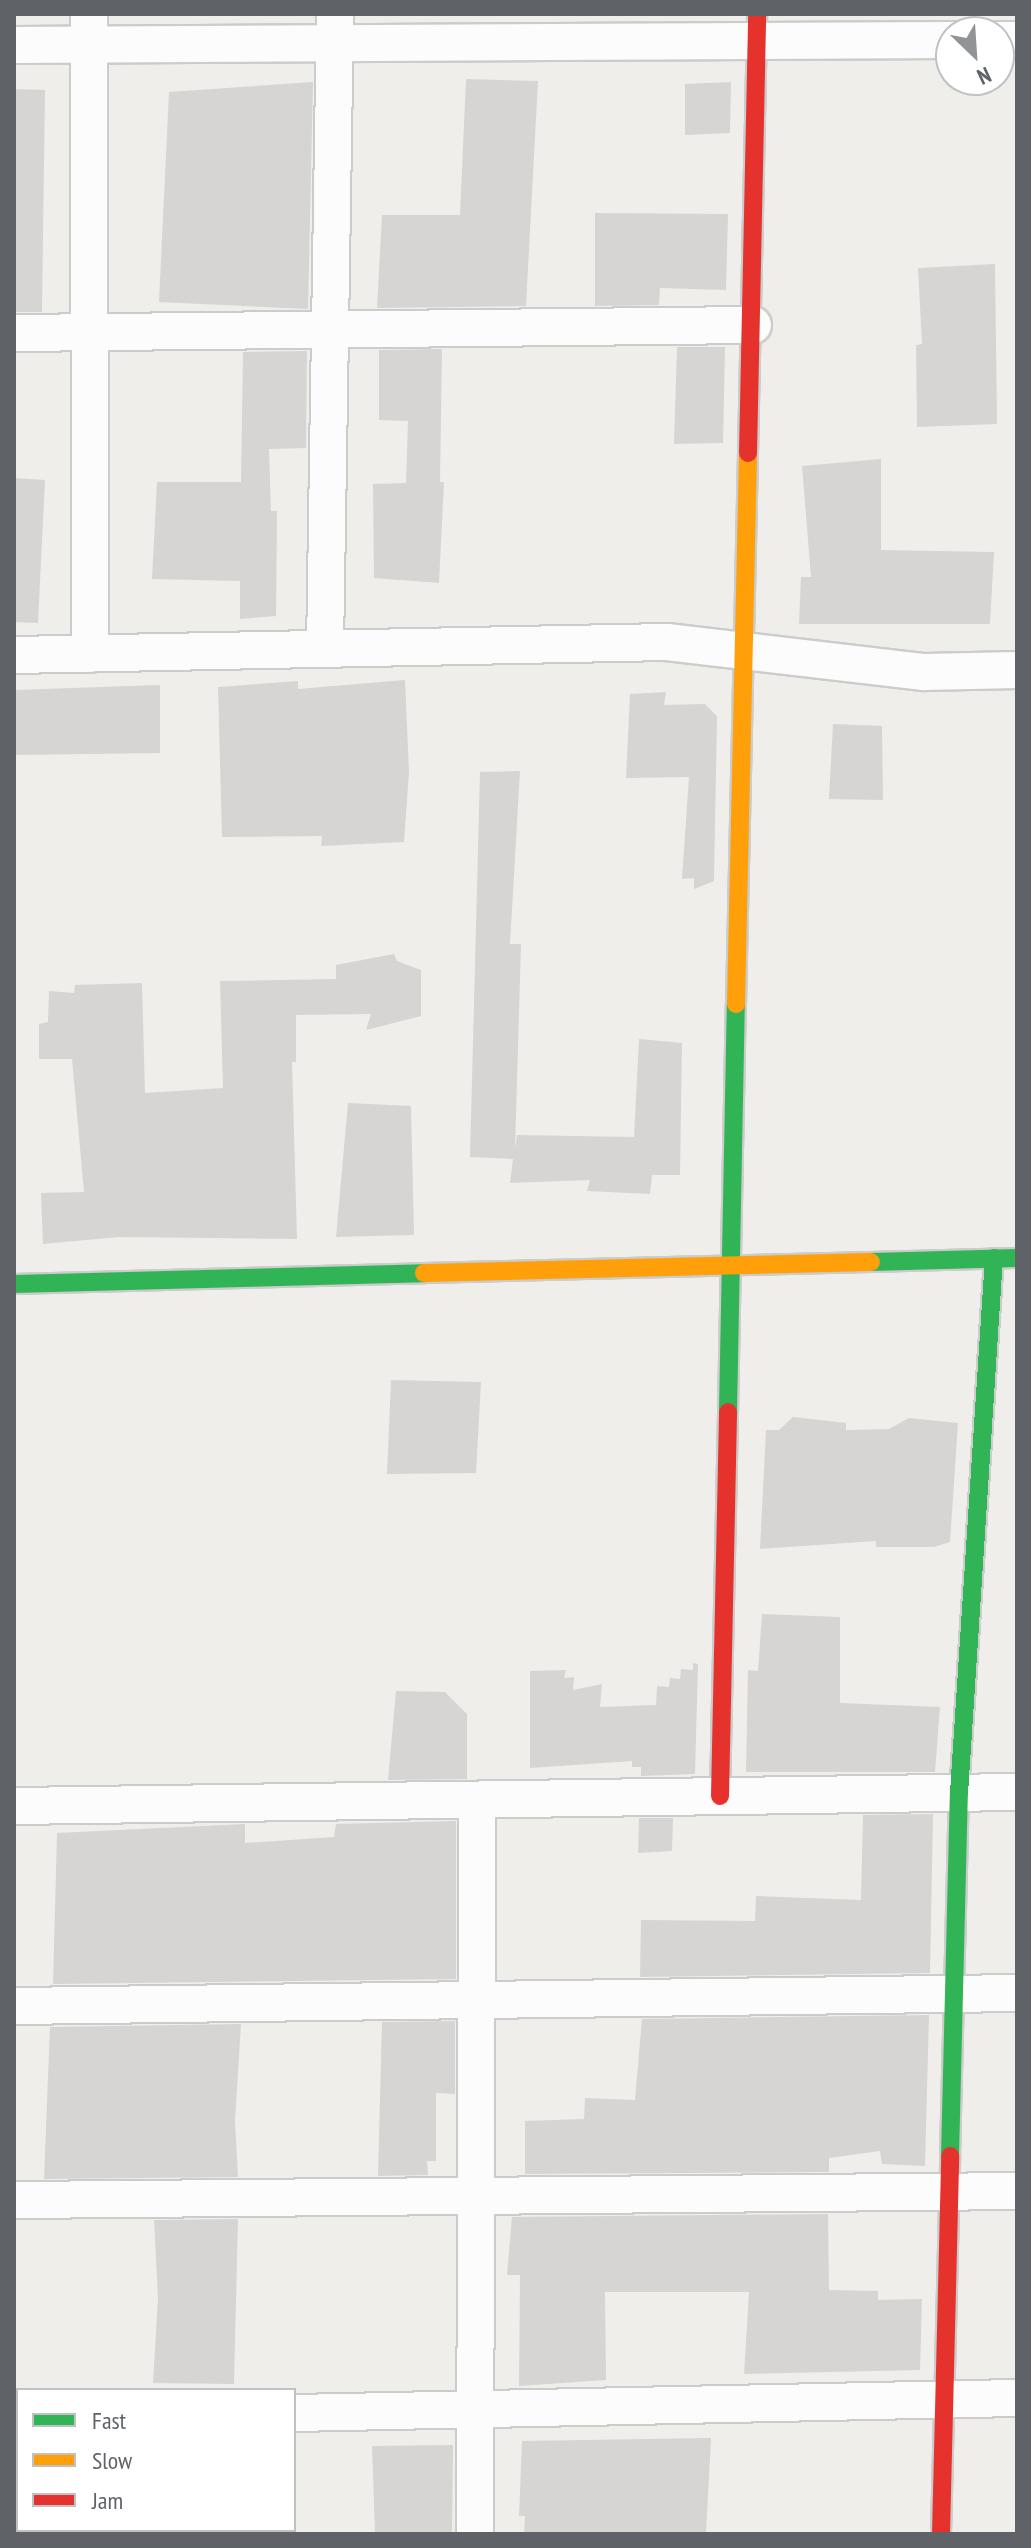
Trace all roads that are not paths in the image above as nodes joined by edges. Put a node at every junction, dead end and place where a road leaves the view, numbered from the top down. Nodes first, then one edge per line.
1 (756, 27) edge
2 (89, 29) edge
3 (334, 29) edge
4 (935, 39) edge
5 (14, 45) edge
6 (753, 325) junction
7 (330, 331) junction
8 (90, 332) junction
9 (14, 333) edge
10 (325, 649) junction
11 (90, 654) junction
12 (746, 654) junction
13 (14, 655) edge
14 (1017, 670) edge
15 (994, 1258) junction
16 (1017, 1258) edge
17 (732, 1263) junction
18 (14, 1284) edge
19 (1017, 1792) edge
20 (959, 1793) junction
21 (720, 1796) junction
22 (477, 1800) junction
23 (14, 1806) edge
24 (1017, 1993) edge
25 (954, 1994) junction
26 (476, 2001) junction
27 (14, 2006) edge
28 (1017, 2191) edge
29 (949, 2192) junction
30 (476, 2196) junction
31 (14, 2200) edge
32 (1017, 2398) edge
33 (946, 2401) junction
34 (475, 2409) junction
35 (296, 2413) edge
36 (475, 2534) edge
37 (941, 2534) edge

1 - 3 street
1 - 4 street
1 - 6 street
2 - 3 street
2 - 5 street
2 - 8 street
3 - 7 street
6 - 7 street
6 - 12 street
7 - 8 street
7 - 10 street
8 - 9 street
8 - 11 street
10 - 11 street
10 - 12 street
11 - 13 street
12 - 14 street
12 - 17 street
15 - 16 street
15 - 17 street
15 - 20 street
17 - 18 street
17 - 21 street
19 - 20 street
20 - 21 street
20 - 25 street
21 - 22 street
22 - 23 street
22 - 26 street
24 - 25 street
25 - 26 street
25 - 29 street
26 - 27 street
26 - 30 street
28 - 29 street
29 - 30 street
29 - 33 street
30 - 31 street
30 - 34 street
32 - 33 street
33 - 34 street
33 - 37 street
34 - 35 street
34 - 36 street

